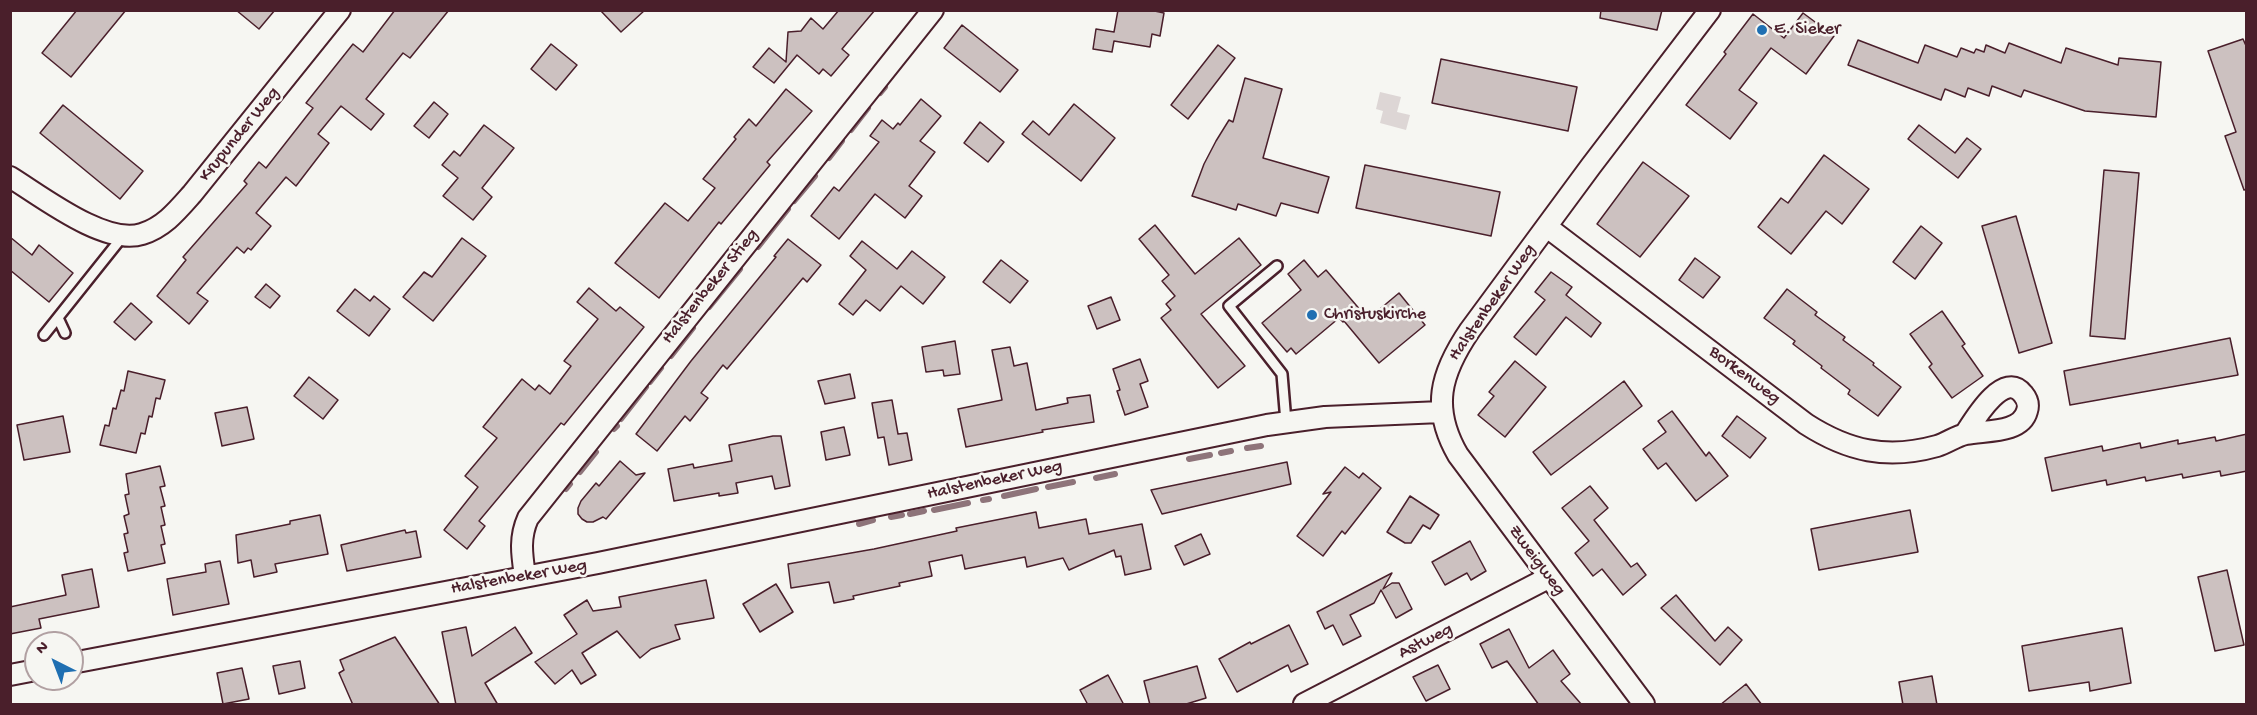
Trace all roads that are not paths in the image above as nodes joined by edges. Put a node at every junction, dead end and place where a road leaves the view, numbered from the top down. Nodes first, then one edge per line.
1 (340, 10) edge
2 (933, 10) edge
3 (1710, 10) edge
4 (10, 177) edge
5 (1547, 227) junction
6 (123, 236) junction
7 (1277, 266) dead end
8 (58, 318) junction
9 (65, 333) dead end
10 (44, 335) dead end
11 (1441, 412) junction
12 (1286, 422) junction
13 (1965, 434) dead end
14 (525, 576) junction
15 (1548, 578) junction
16 (84, 661) edge
17 (1304, 705) edge
18 (1644, 705) edge

1 - 6 street, Krupunder Weg
2 - 14 street, Halstenbeker Stieg
3 - 5 street, Halstenbeker Weg
4 - 6 street
5 - 11 street, Halstenbeker Weg
5 - 13 street, Borkenweg
6 - 8 lane
7 - 12 lane
8 - 9 lane
8 - 10 lane
11 - 12 street, Halstenbeker Weg
11 - 15 street, Zweigweg
12 - 14 street, Halstenbeker Weg
14 - 16 street, Halstenbeker Weg
15 - 17 street, Astweg
15 - 18 street, Zweigweg

